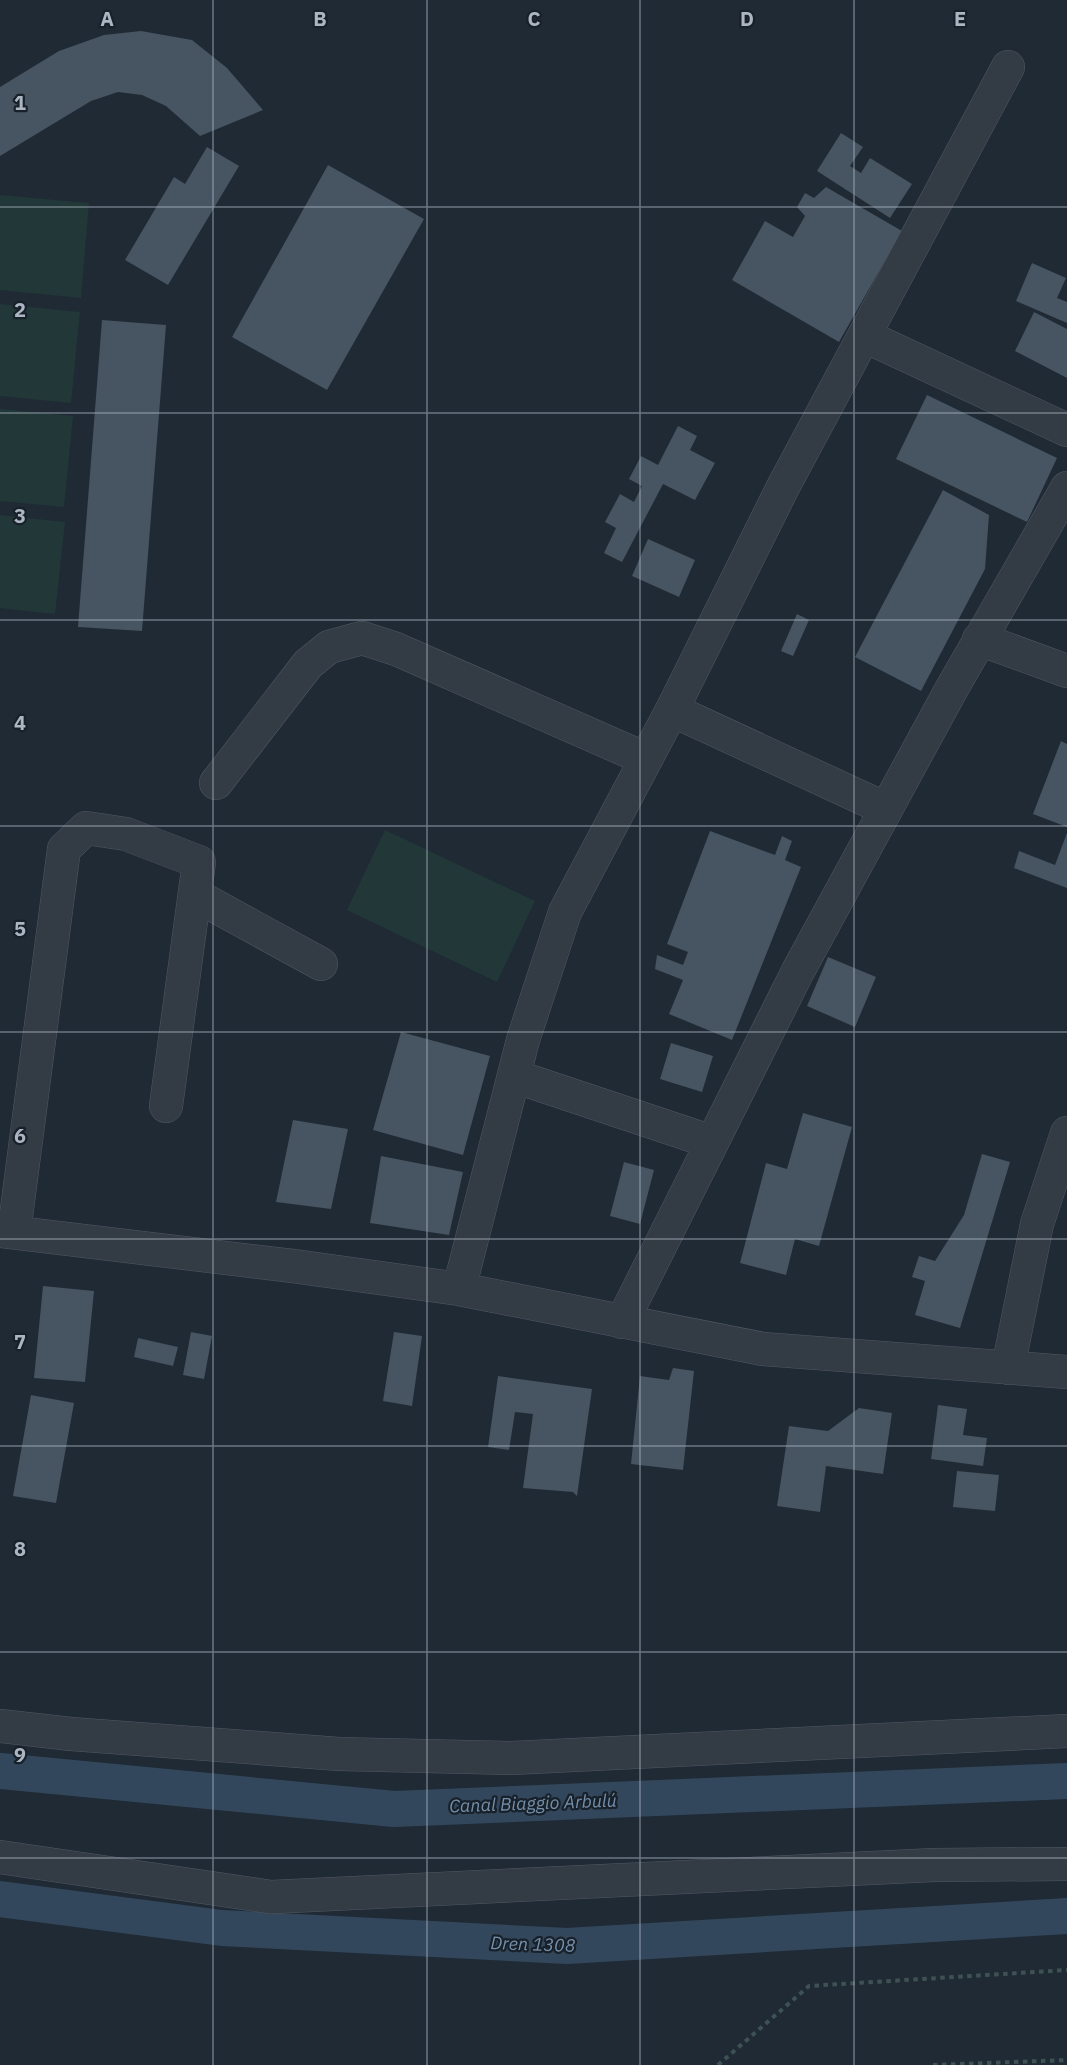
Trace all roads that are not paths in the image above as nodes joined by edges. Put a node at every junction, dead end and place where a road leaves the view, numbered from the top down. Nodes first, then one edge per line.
1 (1008, 67) dead end
2 (865, 336) junction
3 (1067, 430) edge
4 (1067, 488) edge
5 (980, 639) junction
6 (1067, 671) edge
7 (672, 710) junction
8 (646, 759) junction
9 (216, 783) dead end
10 (886, 808) junction
11 (195, 895) junction
12 (321, 964) dead end
13 (514, 1076) junction
14 (166, 1106) dead end
15 (1067, 1133) edge
16 (712, 1142) junction
17 (7, 1232) edge
18 (459, 1289) junction
19 (622, 1322) junction
20 (1008, 1368) junction
21 (1067, 1372) edge
22 (0, 1726) edge
23 (1067, 1731) edge
24 (0, 1857) edge
25 (1067, 1864) edge

1 - 2 street
2 - 3 street
2 - 7 street
4 - 5 street
5 - 6 street
5 - 10 street
7 - 8 street
7 - 10 street
8 - 9 street
8 - 13 street
10 - 16 street
11 - 12 street
11 - 14 street
11 - 17 street
13 - 16 street
13 - 18 street
15 - 20 street
16 - 19 street
17 - 18 street
18 - 19 street
19 - 20 street
20 - 21 street
22 - 23 street
24 - 25 street

